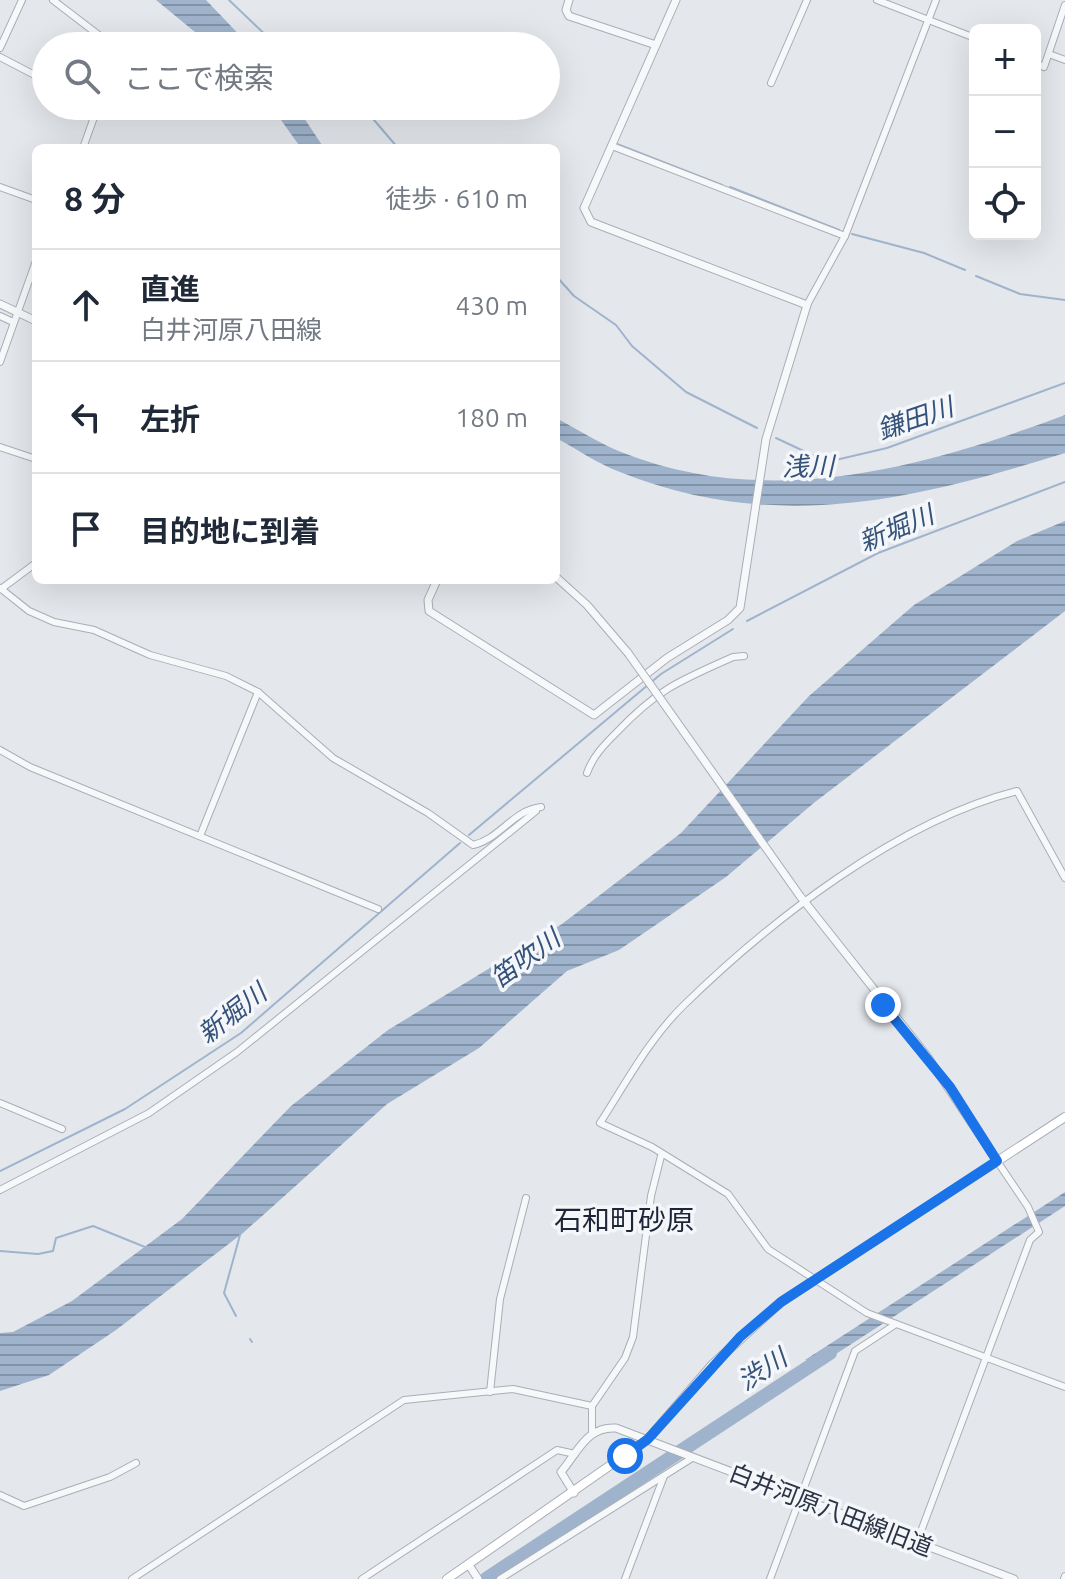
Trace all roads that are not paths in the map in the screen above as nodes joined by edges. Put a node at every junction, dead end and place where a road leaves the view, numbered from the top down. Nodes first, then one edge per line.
1 (22, 0) edge
2 (53, 0) edge
3 (569, 0) edge
4 (676, 0) edge
5 (807, 0) edge
6 (877, 0) edge
7 (936, 0) edge
8 (1065, 5) edge
9 (928, 18) junction
10 (95, 32) edge
11 (969, 35) edge
12 (656, 45) junction
13 (0, 48) edge
14 (1049, 54) junction
15 (0, 57) edge
16 (1065, 60) edge
17 (1041, 66) edge
18 (32, 74) edge
19 (771, 83) dead end
20 (92, 120) edge
21 (84, 144) edge
22 (612, 146) junction
23 (0, 187) edge
24 (32, 199) edge
25 (845, 236) junction
26 (32, 271) edge
27 (0, 304) edge
28 (807, 305) junction
29 (16, 312) junction
30 (0, 316) edge
31 (32, 319) edge
32 (13, 322) junction
33 (0, 362) edge
34 (0, 447) edge
35 (32, 458) edge
36 (32, 566) edge
37 (560, 581) edge
38 (435, 584) edge
39 (1, 588) edge
40 (744, 656) dead end
41 (258, 692) junction
42 (0, 750) edge
43 (587, 773) dead end
44 (200, 836) junction
45 (1065, 878) edge
46 (803, 899) junction
47 (378, 909) dead end
48 (0, 1103) edge
49 (1065, 1117) edge
50 (62, 1129) dead end
51 (661, 1156) junction
52 (997, 1161) junction
53 (0, 1190) edge
54 (526, 1198) dead end
55 (817, 1280) junction
56 (893, 1323) junction
57 (986, 1358) junction
58 (1065, 1387) edge
59 (490, 1392) junction
60 (592, 1406) junction
61 (592, 1432) junction
62 (648, 1439) junction
63 (575, 1454) junction
64 (690, 1457) junction
65 (136, 1463) dead end
66 (664, 1476) junction
67 (574, 1493) junction
68 (0, 1495) edge
69 (800, 1499) junction
70 (917, 1542) junction
71 (469, 1565) junction
72 (477, 1577) edge
73 (132, 1579) edge
74 (362, 1579) edge
75 (447, 1579) edge
76 (500, 1579) edge
77 (625, 1579) edge
78 (770, 1579) edge
79 (1014, 1579) edge

1 - 13 street
2 - 10 street
3 - 12 street
4 - 12 street
5 - 19 street
6 - 9 street
7 - 9 street
8 - 14 street
9 - 11 street
9 - 25 street
12 - 22 street
14 - 16 street
14 - 17 street
15 - 18 street
20 - 21 street
22 - 25 street
22 - 28 street
23 - 24 street
25 - 28 street
26 - 29 street
27 - 29 street
28 - 38 street
29 - 31 street
29 - 32 street
30 - 32 street
32 - 33 street
34 - 35 street
36 - 39 street
37 - 46 street, bridge
39 - 41 street
40 - 43 street
41 - 44 street
41 - 53 street
42 - 44 street
44 - 47 street
45 - 46 street
46 - 51 street
46 - 52 street
48 - 50 street
49 - 52 main road
51 - 55 street
51 - 60 street
52 - 55 main road
52 - 57 street
54 - 59 street
55 - 56 street
55 - 62 main road
56 - 57 street
56 - 69 street
57 - 58 street
57 - 70 street
59 - 60 street
59 - 73 street
60 - 61 street
61 - 62 street, 白井河原八田線旧道
61 - 63 street
62 - 64 street, 白井河原八田線旧道
62 - 67 main road
63 - 67 street
63 - 74 street
64 - 66 street
64 - 69 street, 白井河原八田線旧道
65 - 68 street
66 - 76 street
66 - 77 street
67 - 71 main road
69 - 70 street, 白井河原八田線旧道
69 - 78 street
70 - 79 street, 白井河原八田線旧道
71 - 72 street
71 - 75 main road

